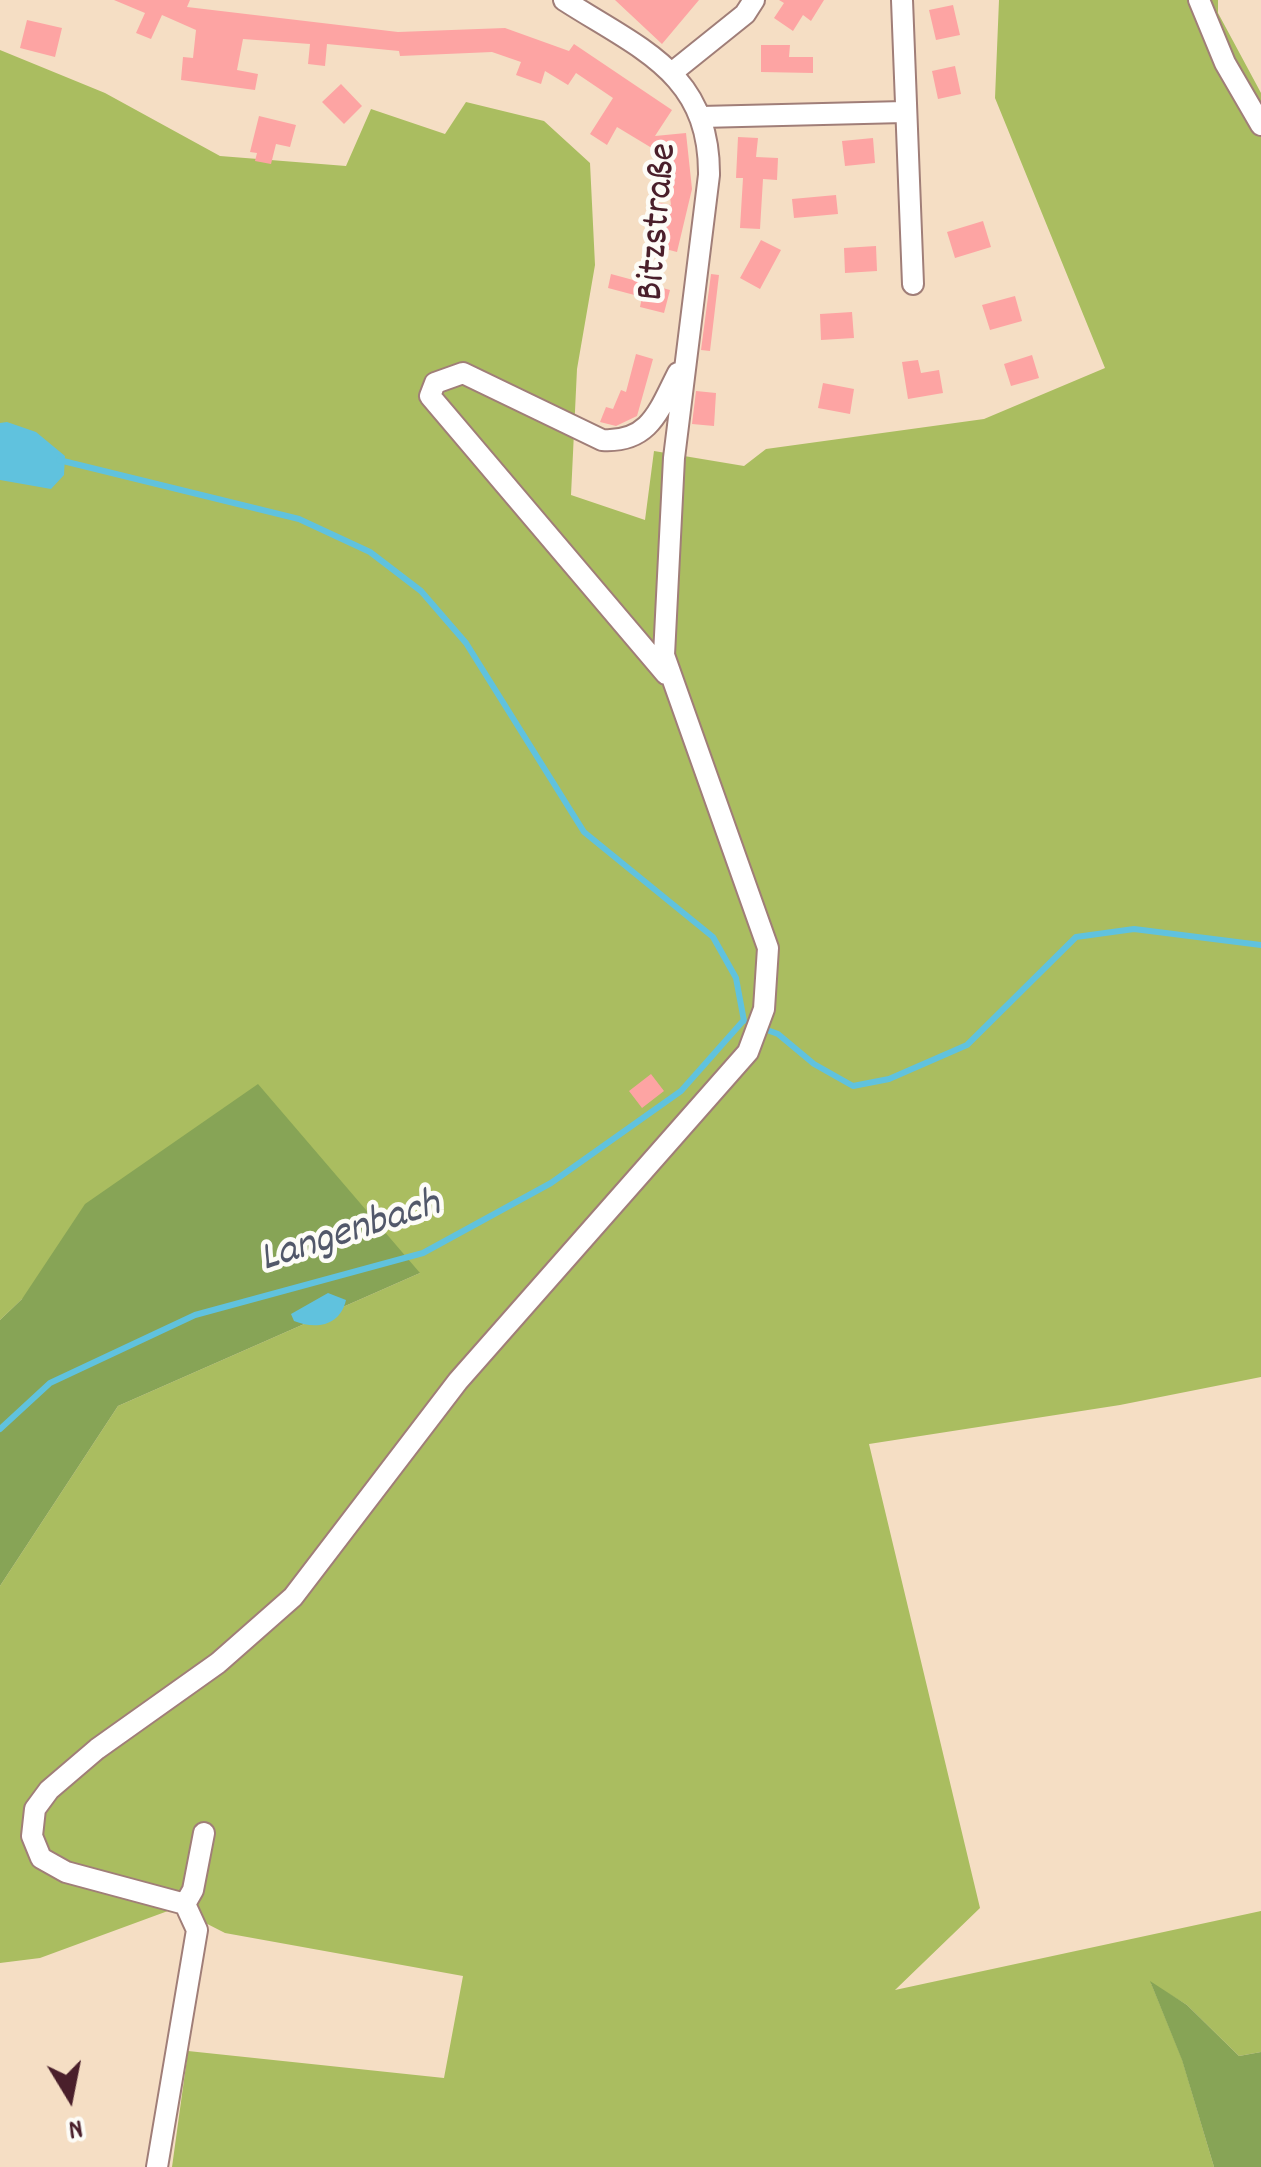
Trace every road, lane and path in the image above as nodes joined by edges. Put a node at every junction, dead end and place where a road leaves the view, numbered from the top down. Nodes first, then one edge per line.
1 (564, 0) edge
2 (754, 0) edge
3 (902, 0) edge
4 (1198, 0) edge
5 (674, 72) junction
6 (904, 112) junction
7 (701, 117) junction
8 (1261, 125) edge
9 (913, 284) dead end
10 (684, 362) junction
11 (674, 683) junction
12 (204, 1833) dead end
13 (185, 1904) junction
14 (157, 2167) edge

1 - 5 street, Bitzstraße
2 - 5 street
3 - 6 street
4 - 8 street
5 - 7 street, Bitzstraße
6 - 7 street
6 - 9 street
7 - 10 street, Bitzstraße
10 - 11 street, Bitzstraße
10 - 11 street
11 - 13 street
12 - 13 street
13 - 14 street

